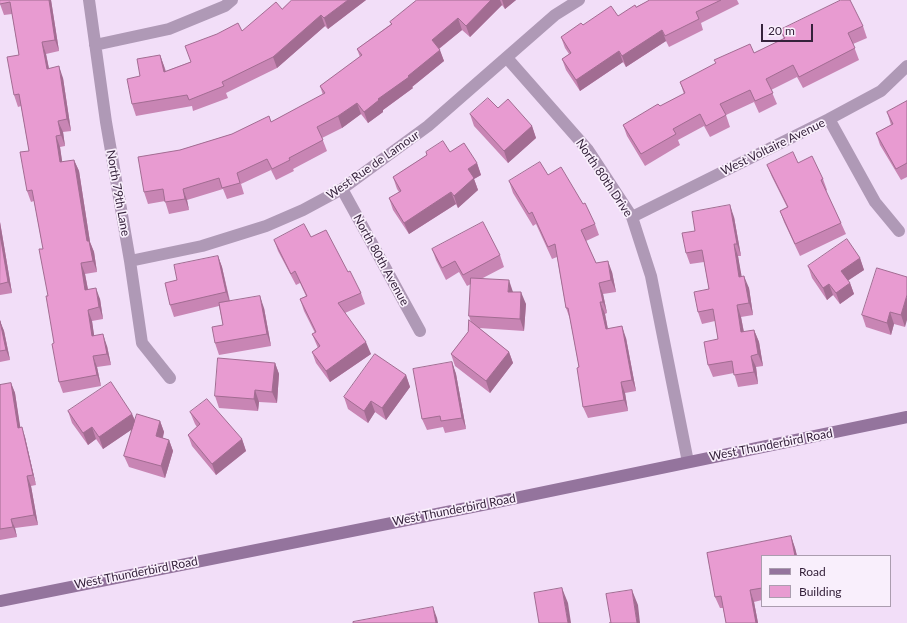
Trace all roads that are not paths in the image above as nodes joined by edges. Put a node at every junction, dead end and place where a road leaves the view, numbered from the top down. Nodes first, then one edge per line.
1 (89, 0) edge
2 (232, 0) edge
3 (579, 0) edge
4 (95, 45) junction
5 (507, 58) junction
6 (907, 66) edge
7 (829, 119) junction
8 (342, 189) junction
9 (632, 217) junction
10 (899, 231) dead end
11 (130, 261) junction
12 (420, 331) dead end
13 (170, 378) dead end
14 (907, 418) edge
15 (688, 462) junction
16 (0, 600) edge

1 - 4 street, North 79th Lane
2 - 4 street
3 - 5 street, West Rue de Lamour
4 - 11 street, North 79th Lane
5 - 8 street, West Rue de Lamour
5 - 9 street, North 80th Drive
6 - 7 street, West Voltaire Avenue
7 - 9 street, West Voltaire Avenue
7 - 10 street
8 - 11 street, West Rue de Lamour
8 - 12 street, North 80th Avenue
9 - 15 street, North 80th Drive
11 - 13 street, North 79th Lane
14 - 15 main road, West Thunderbird Road
15 - 16 main road, West Thunderbird Road

